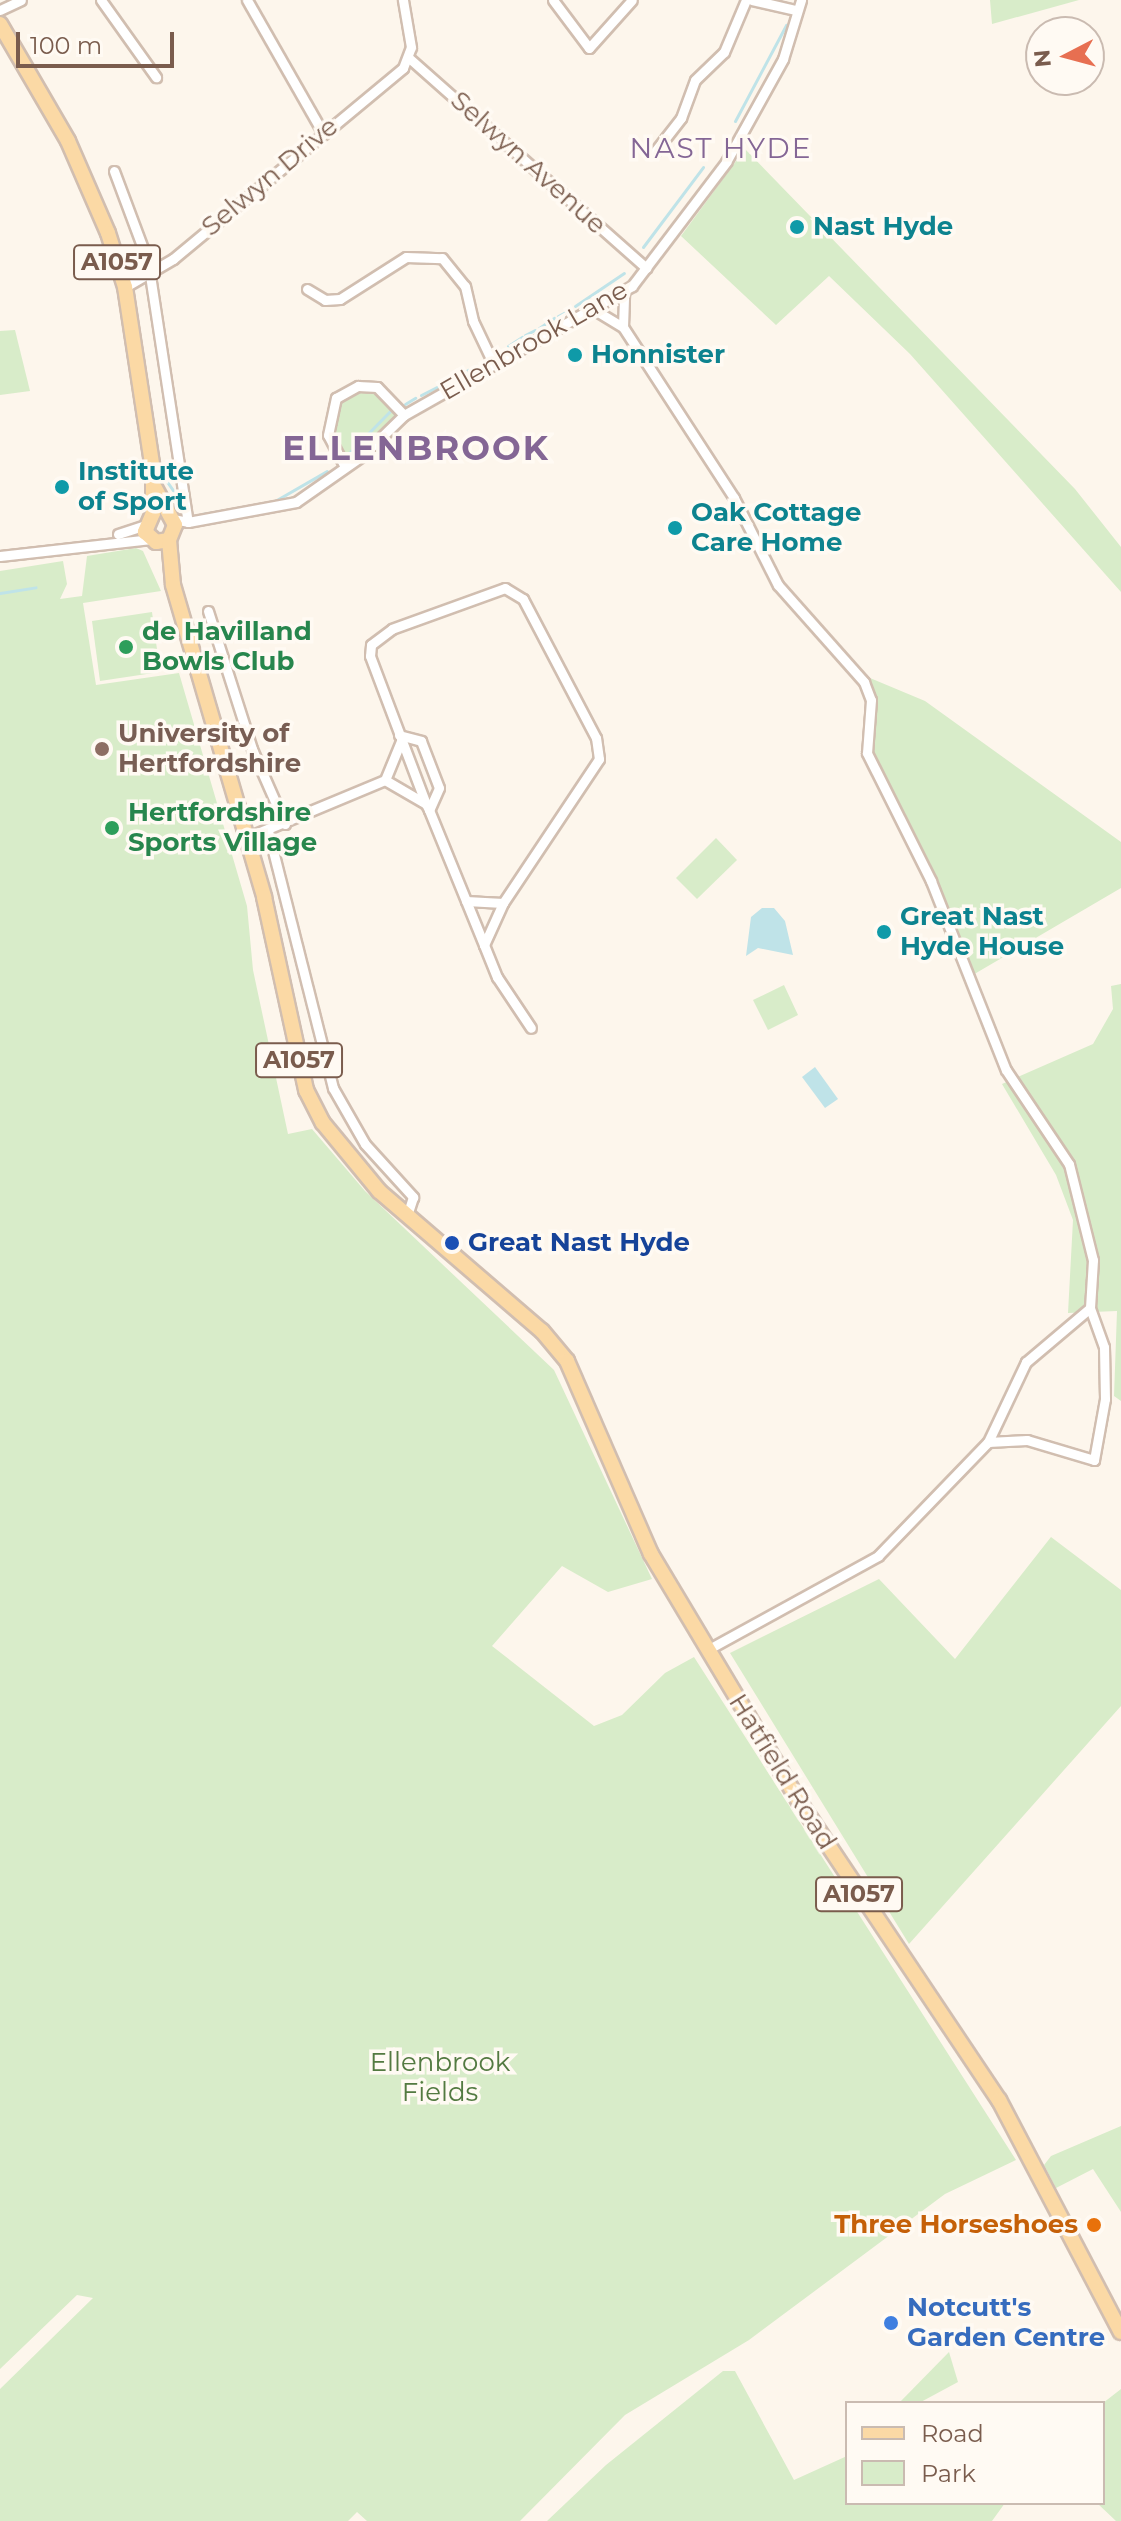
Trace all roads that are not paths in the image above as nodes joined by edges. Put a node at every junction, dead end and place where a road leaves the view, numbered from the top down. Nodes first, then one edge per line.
1 (21, 0) edge
2 (101, 0) edge
3 (247, 0) edge
4 (403, 0) edge
5 (553, 0) edge
6 (632, 0) edge
7 (746, 0) edge
8 (752, 0) edge
9 (798, 5) edge
10 (0, 10) edge
11 (0, 24) edge
12 (409, 58) junction
13 (156, 77) dead end
14 (323, 133) junction
15 (653, 154) dead end
16 (114, 171) dead end
17 (646, 268) junction
18 (150, 277) junction
19 (125, 287) junction
20 (307, 289) dead end
21 (624, 292) junction
22 (593, 309) junction
23 (623, 327) junction
24 (494, 365) junction
25 (404, 415) junction
26 (345, 467) junction
27 (164, 527) junction
28 (78, 543) junction
29 (0, 556) edge
30 (208, 611) dead end
31 (400, 738) junction
32 (385, 780) junction
33 (427, 807) junction
34 (285, 824) junction
35 (268, 831) junction
36 (248, 837) junction
37 (466, 901) junction
38 (503, 903) junction
39 (484, 945) junction
40 (531, 1028) dead end
41 (407, 1216) junction
42 (1090, 1308) junction
43 (988, 1442) junction
44 (709, 1649) junction
45 (1121, 2332) edge

1 - 10 street
2 - 13 street
3 - 14 street
4 - 12 street
5 - 6 street
7 - 15 street
8 - 9 street
9 - 17 street, Ellenbrook Lane
11 - 19 main road, A1057
12 - 14 street, Selwyn Drive
12 - 17 street, Selwyn Avenue
14 - 18 street, Selwyn Drive
16 - 18 street
17 - 21 street, Ellenbrook Lane
18 - 19 street, Selwyn Drive
18 - 27 street
19 - 27 main road, A1057
20 - 24 street
21 - 22 street, Ellenbrook Lane
21 - 23 street
22 - 23 street
22 - 24 street, Ellenbrook Lane
23 - 42 street
24 - 25 street, Ellenbrook Lane
25 - 26 street, Ellenbrook Lane
25 - 26 street
26 - 27 street, Ellenbrook Lane
27 - 28 street
27 - 28 street
27 - 36 main road, A1057
28 - 29 street
30 - 34 street
31 - 32 street
31 - 33 street
31 - 33 street
31 - 38 street
32 - 33 street
32 - 34 street
33 - 37 street
34 - 35 street
35 - 36 street
35 - 41 street
36 - 41 main road, A1057
37 - 38 street
37 - 39 street
38 - 39 street
39 - 40 street
41 - 44 main road, Hatfield Road / A1057
42 - 43 street
42 - 43 street
43 - 44 street
44 - 45 main road, Hatfield Road / A1057

